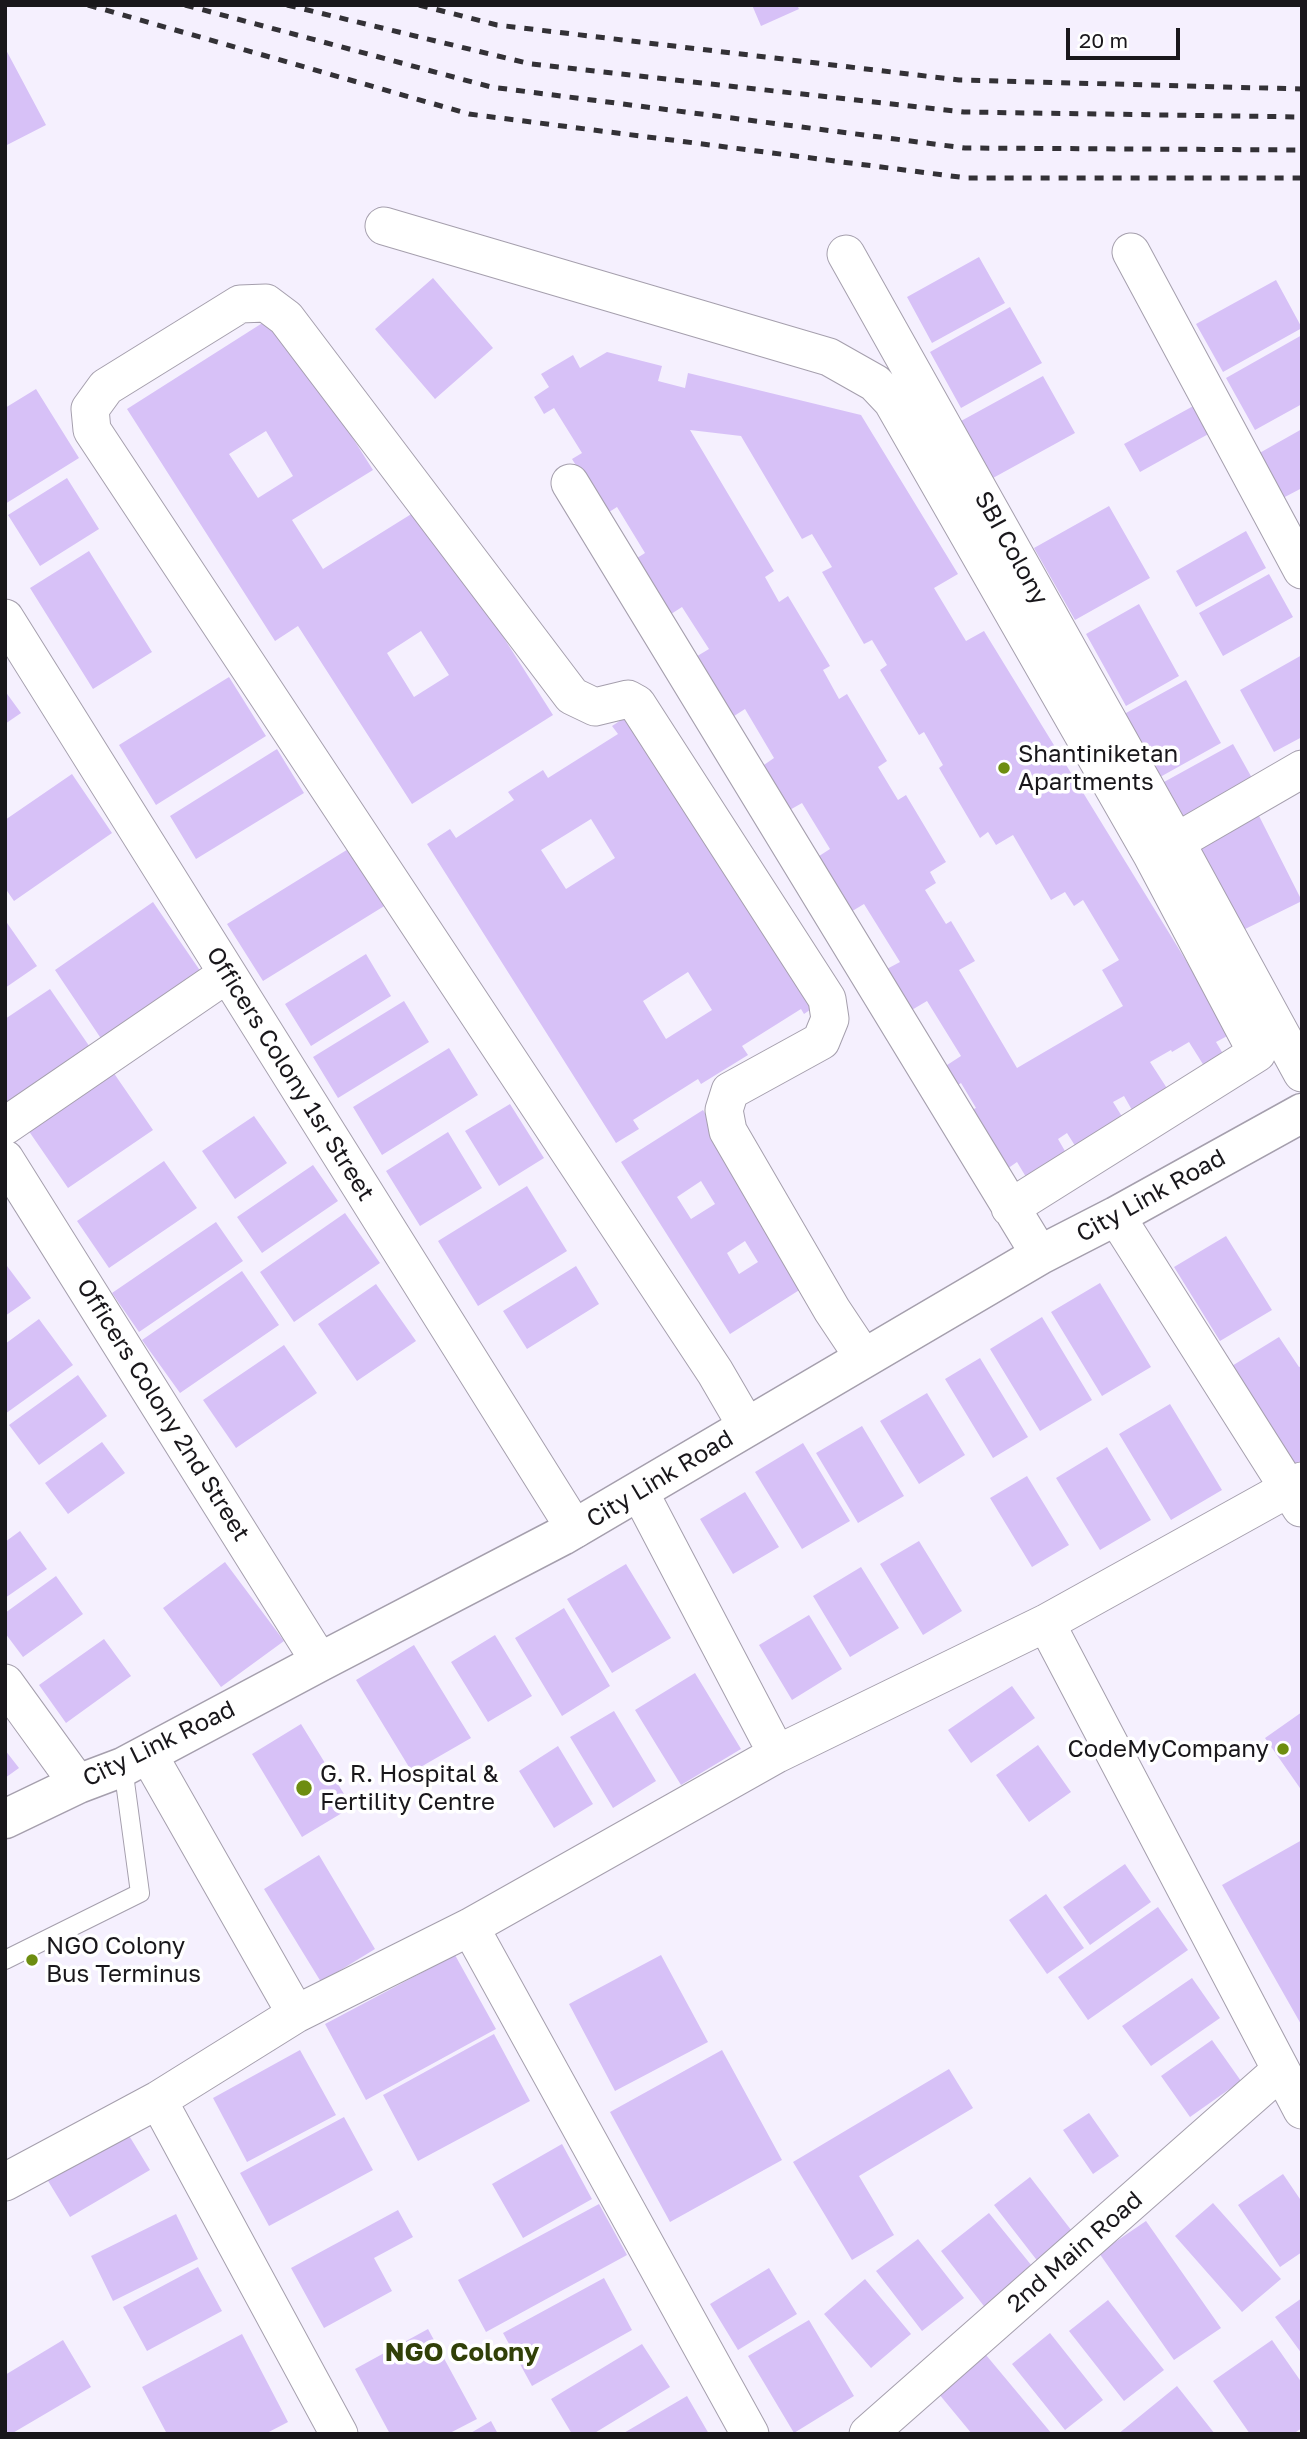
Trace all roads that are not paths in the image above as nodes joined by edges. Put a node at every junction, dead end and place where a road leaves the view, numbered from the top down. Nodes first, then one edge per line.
1 (384, 226) dead end
2 (1131, 251) dead end
3 (846, 254) dead end
4 (570, 483) dead end
5 (1302, 570) edge
6 (5, 618) edge
7 (1302, 769) edge
8 (1176, 842) junction
9 (227, 974) junction
10 (1302, 1073) edge
11 (1302, 1113) edge
12 (5, 1126) edge
13 (5, 1159) edge
14 (1010, 1208) junction
15 (18, 1210) edge
16 (1116, 1216) junction
17 (1040, 1255) junction
18 (864, 1358) junction
19 (747, 1427) junction
20 (639, 1491) junction
21 (1298, 1493) edge
22 (575, 1529) junction
23 (1046, 1623) junction
24 (320, 1662) junction
25 (5, 1683) edge
26 (777, 1754) junction
27 (136, 1761) junction
28 (78, 1784) junction
29 (5, 1819) edge
30 (470, 1927) junction
31 (5, 1960) edge
32 (296, 2014) junction
33 (1281, 2070) junction
34 (158, 2100) junction
35 (1302, 2110) edge
36 (5, 2182) edge
37 (339, 2434) edge
38 (750, 2434) edge
39 (868, 2434) edge

1 - 14 street
2 - 5 street
3 - 8 street, SBI Colony
4 - 14 street
6 - 9 street, Officers Colony 1sr Street
7 - 8 street
8 - 10 street, SBI Colony
9 - 12 street
9 - 22 street, Officers Colony 1sr Street
11 - 16 street, City Link Road
13 - 15 street, Officers Colony 2nd Street
14 - 17 street
15 - 24 street, Officers Colony 2nd Street
16 - 17 street, City Link Road
16 - 21 street
17 - 18 street, City Link Road
18 - 19 street, City Link Road
18 - 19 street
19 - 20 street, City Link Road
20 - 22 street, City Link Road
20 - 26 street
21 - 23 street
22 - 24 street, City Link Road
23 - 26 street
23 - 33 street
24 - 27 street, City Link Road
25 - 28 street
26 - 30 street
27 - 28 street, City Link Road
27 - 31 lane
27 - 32 street
28 - 29 street, City Link Road
30 - 32 street
30 - 38 street
32 - 34 street
33 - 35 street
33 - 39 street, 2nd Main Road
34 - 36 street
34 - 37 street

